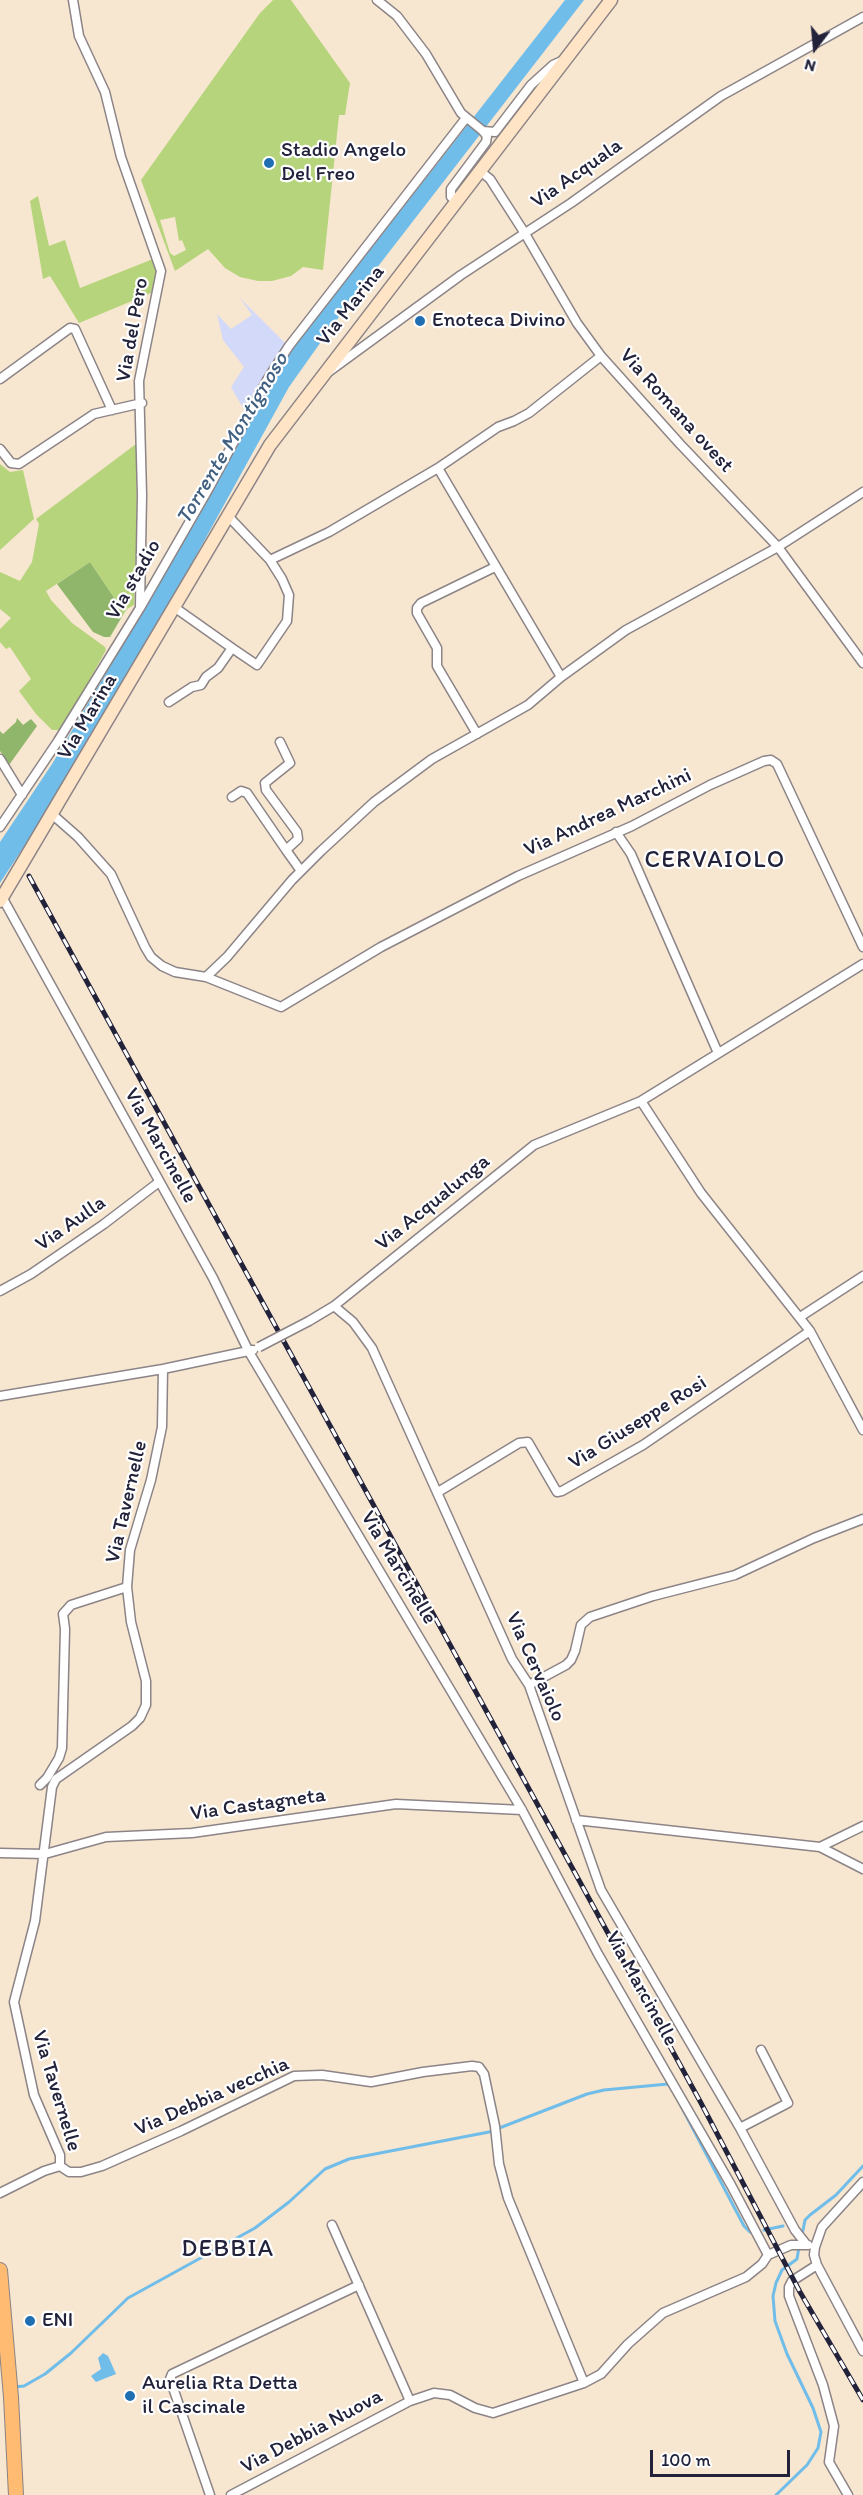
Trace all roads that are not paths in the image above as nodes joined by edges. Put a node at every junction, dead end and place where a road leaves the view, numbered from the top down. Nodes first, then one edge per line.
1 (73, 0) edge
2 (377, 0) edge
3 (611, 0) edge
4 (863, 17) edge
5 (565, 60) junction
6 (468, 119) junction
7 (483, 131) junction
8 (480, 171) junction
9 (456, 201) junction
10 (524, 232) junction
11 (601, 356) junction
12 (321, 376) junction
13 (0, 379) edge
14 (142, 403) junction
15 (112, 410) junction
16 (0, 449) edge
17 (438, 468) junction
18 (863, 492) edge
19 (229, 517) junction
20 (778, 547) junction
21 (270, 560) junction
22 (495, 567) junction
23 (140, 608) junction
24 (174, 608) junction
25 (231, 648) junction
26 (863, 663) edge
27 (561, 677) junction
28 (169, 702) dead end
29 (477, 734) junction
30 (280, 742) dead end
31 (0, 759) edge
32 (22, 795) junction
33 (231, 797) dead end
34 (53, 815) junction
35 (0, 827) edge
36 (616, 832) junction
37 (286, 850) junction
38 (301, 871) junction
39 (1, 899) edge
40 (863, 947) edge
41 (863, 964) edge
42 (206, 977) junction
43 (718, 1053) junction
44 (641, 1101) junction
45 (159, 1182) junction
46 (863, 1276) edge
47 (0, 1291) edge
48 (334, 1306) junction
49 (800, 1317) junction
50 (810, 1331) junction
51 (249, 1352) junction
52 (163, 1369) junction
53 (0, 1396) edge
54 (863, 1407) edge
55 (855, 1412) junction
56 (863, 1430) edge
57 (438, 1492) junction
58 (863, 1519) edge
59 (128, 1587) junction
60 (529, 1685) junction
61 (40, 1785) dead end
62 (522, 1810) junction
63 (576, 1820) junction
64 (863, 1826) edge
65 (820, 1847) junction
66 (0, 1853) edge
67 (45, 1854) junction
68 (863, 1869) edge
69 (761, 2050) dead end
70 (740, 2128) junction
71 (60, 2166) junction
72 (863, 2182) edge
73 (0, 2193) edge
74 (332, 2225) dead end
75 (811, 2245) junction
76 (768, 2255) junction
77 (817, 2265) junction
78 (0, 2270) edge
79 (358, 2284) junction
80 (863, 2351) edge
81 (584, 2383) junction
82 (410, 2401) junction
83 (16, 2495) edge
84 (210, 2495) edge
85 (231, 2495) edge
86 (848, 2495) edge

1 - 14 street, Via del Pero
2 - 6 street
3 - 5 main road, Via Marina
4 - 10 street, Via Acquala
5 - 7 street
5 - 8 main road, Via Marina
6 - 7 street
6 - 23 street, Via stadio
7 - 9 street
8 - 9 main road, Via Marina
8 - 10 street, Via Romana ovest
9 - 12 main road, Via Marina
10 - 11 street, Via Romana ovest
10 - 12 street, Via Acquala
11 - 17 street
11 - 20 street, Via Romana ovest
12 - 19 main road, Via Marina
13 - 15 street
14 - 15 street
14 - 23 street, Via del Pero
15 - 16 street
17 - 21 street
17 - 22 street
18 - 20 street
19 - 21 street
19 - 24 main road, Via Marina
20 - 26 street, Via Romana ovest
20 - 27 street
21 - 25 street
22 - 27 street
22 - 29 street
23 - 32 street, Via stadio
24 - 25 street
24 - 34 main road, Via Marina
25 - 28 street
27 - 29 street
29 - 38 street
30 - 37 street
31 - 32 street
32 - 35 street, Via stadio
33 - 37 street
34 - 39 main road, Via Marina
34 - 42 street
36 - 40 street, Via Andrea Marchini
36 - 42 street, Via Andrea Marchini
36 - 43 street
37 - 38 street
38 - 42 street
39 - 45 street, Via Marcinelle
41 - 43 street, Via Acqualunga
43 - 44 street, Via Acqualunga
44 - 48 street, Via Acqualunga
44 - 49 street
45 - 47 street, Via Aulla
45 - 51 street, Via Marcinelle
46 - 49 street
48 - 51 street, Via Acqualunga, bridge
48 - 57 street, Via Cervaiolo
49 - 50 street
50 - 55 street
50 - 57 street, Via Giuseppe Rosi
51 - 52 street, Via Acqualunga
51 - 62 street, Via Marcinelle
52 - 53 street, Via Acqualunga
52 - 59 street, Via Tavernelle
54 - 55 street
55 - 56 street
57 - 60 street, Via Cervaiolo
58 - 60 street
59 - 61 street
59 - 67 street, Via Tavernelle
60 - 63 street, Via Cervaiolo
62 - 67 street, Via Castagneta
62 - 76 street, Via Marcinelle
63 - 65 street
63 - 70 street, Via Cervaiolo
64 - 65 street
65 - 68 street
66 - 67 street, Via Castagneta
67 - 71 street, Via Tavernelle
69 - 70 street
70 - 75 street, Via Cervaiolo
71 - 73 street, Via Tavernelle
71 - 81 street, Via Debbia vecchia
72 - 75 street
74 - 79 street, Via Debbia Nuova
75 - 76 street
75 - 77 street
76 - 81 street, Via Debbia Nuova
77 - 80 street
77 - 86 street
78 - 83 main road
79 - 82 street, Via Debbia Nuova
79 - 84 street
81 - 82 street, Via Debbia Nuova
82 - 85 street, Via Debbia Nuova

